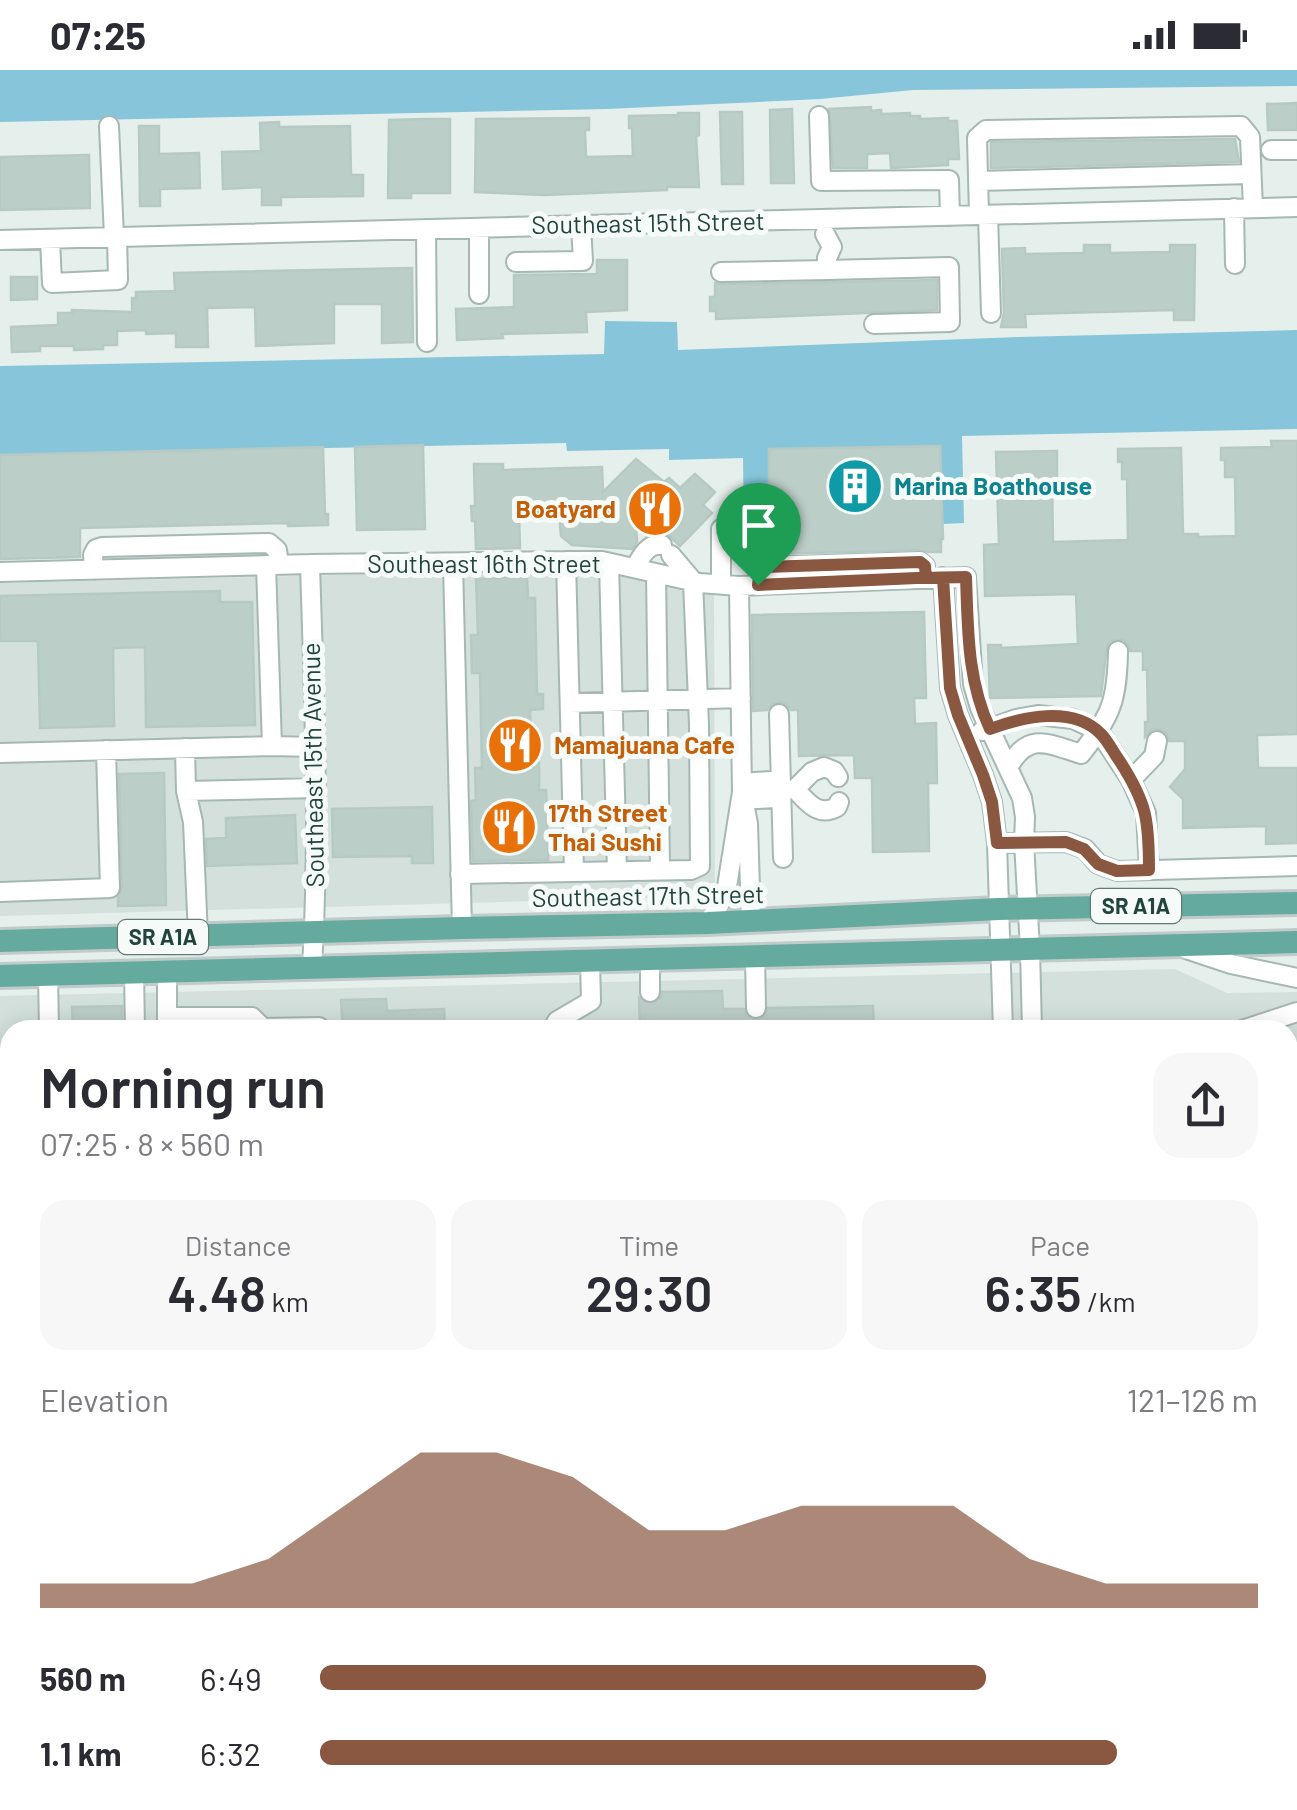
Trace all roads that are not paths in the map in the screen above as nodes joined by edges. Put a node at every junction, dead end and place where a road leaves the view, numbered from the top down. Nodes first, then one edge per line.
1 (819, 116) dead end
2 (109, 126) dead end
3 (1271, 150) dead end
4 (1297, 150) edge
5 (1252, 174) junction
6 (978, 181) junction
7 (1297, 207) edge
8 (1234, 208) junction
9 (1253, 208) junction
10 (984, 215) junction
11 (950, 216) junction
12 (582, 225) junction
13 (825, 226) junction
14 (479, 228) junction
15 (426, 229) junction
16 (115, 237) junction
17 (50, 239) junction
18 (0, 240) edge
19 (516, 262) dead end
20 (827, 264) junction
21 (1235, 264) dead end
22 (721, 272) dead end
23 (479, 294) dead end
24 (992, 313) dead end
25 (874, 324) dead end
26 (428, 342) dead end
27 (721, 529) dead end
28 (566, 561) junction
29 (609, 563) junction
30 (310, 564) junction
31 (453, 564) junction
32 (273, 565) junction
33 (635, 568) junction
34 (0, 572) edge
35 (656, 572) junction
36 (934, 578) junction
37 (693, 581) junction
38 (730, 585) junction
39 (1118, 651) dead end
40 (741, 698) junction
41 (698, 701) junction
42 (658, 702) junction
43 (613, 703) junction
44 (570, 704) junction
45 (779, 714) dead end
46 (990, 729) junction
47 (1099, 732) junction
48 (968, 736) junction
49 (1157, 741) dead end
50 (272, 746) junction
51 (315, 747) junction
52 (185, 748) junction
53 (106, 750) junction
54 (0, 753) edge
55 (1009, 766) junction
56 (838, 777) dead end
57 (1131, 780) junction
58 (316, 788) junction
59 (788, 789) junction
60 (186, 791) junction
61 (742, 792) junction
62 (838, 802) dead end
63 (1024, 842) junction
64 (997, 843) junction
65 (783, 858) dead end
66 (1297, 866) edge
67 (660, 870) junction
68 (1149, 870) junction
69 (617, 871) junction
70 (574, 872) junction
71 (460, 874) junction
72 (0, 892) edge
73 (1297, 902) edge
74 (1028, 908) junction
75 (1000, 909) junction
76 (751, 921) junction
77 (708, 923) junction
78 (462, 928) junction
79 (314, 932) junction
80 (198, 936) junction
81 (0, 941) edge
82 (1297, 942) edge
83 (1176, 945) junction
84 (1030, 949) junction
85 (1001, 950) junction
86 (755, 956) junction
87 (655, 958) junction
88 (590, 960) junction
89 (312, 966) junction
90 (167, 971) junction
91 (134, 972) junction
92 (48, 975) junction
93 (0, 976) edge
94 (1297, 978) edge
95 (650, 992) tunnel mouth
96 (756, 1008) dead end
97 (49, 1020) edge
98 (135, 1020) edge
99 (167, 1020) edge
100 (559, 1020) edge
101 (1003, 1020) edge
102 (1032, 1020) edge

1 - 11 street
2 - 16 street
3 - 4 street
5 - 6 street
5 - 6 street
5 - 9 street
6 - 10 street
7 - 9 street, Southeast 15th Street
8 - 9 street, Southeast 15th Street
8 - 10 street, Southeast 15th Street
8 - 21 street
10 - 11 street, Southeast 15th Street
10 - 24 street
11 - 13 street, Southeast 15th Street
12 - 13 street, Southeast 15th Street
12 - 14 street, Southeast 15th Street
12 - 19 street
13 - 20 street
14 - 15 street, Southeast 15th Street
14 - 23 street
15 - 16 street, Southeast 15th Street
15 - 26 street
16 - 17 street, Southeast 15th Street
16 - 17 street
17 - 18 street, Southeast 15th Street
20 - 22 street
20 - 25 street
27 - 38 street
28 - 29 street, Southeast 16th Street
28 - 31 street, Southeast 16th Street
28 - 44 street
29 - 33 street, Southeast 16th Street
29 - 43 street
30 - 31 street, Southeast 16th Street
30 - 32 street, Southeast 16th Street
30 - 51 street, Southeast 15th Avenue
31 - 71 street
32 - 34 street, Southeast 16th Street
32 - 50 street
33 - 35 street, Southeast 16th Street
33 - 37 street
35 - 37 street, Southeast 16th Street
35 - 42 street
36 - 38 street, Southeast 16th Street
36 - 46 street, Southeast 16th Street
36 - 48 street
37 - 38 street, Southeast 16th Street
37 - 41 street
38 - 40 street
39 - 47 street
40 - 41 street
40 - 61 street
41 - 42 street
41 - 67 street
42 - 43 street
42 - 67 street
43 - 44 street
43 - 69 street
44 - 70 street
45 - 59 street
46 - 47 street
46 - 48 street
46 - 55 street
47 - 55 street
47 - 57 street
48 - 64 street
49 - 57 street
50 - 51 street
50 - 52 street
51 - 58 street, Southeast 15th Avenue
52 - 53 street
52 - 60 street
53 - 54 street
53 - 72 street
55 - 63 street
56 - 59 street
57 - 68 street
58 - 60 street
58 - 79 street, Southeast 15th Avenue
59 - 61 street
59 - 62 street
59 - 65 street
60 - 80 street
61 - 76 street
61 - 77 street
63 - 64 street
63 - 68 street
63 - 74 street
64 - 75 street
66 - 68 street
67 - 69 street
69 - 70 street
70 - 71 street
71 - 78 street
73 - 74 main road, Southeast 17th Street / SR A1A
74 - 75 main road, Southeast 17th Street / SR A1A
74 - 84 street
75 - 76 main road, Southeast 17th Street / SR A1A
75 - 85 street
76 - 77 main road, Southeast 17th Street / SR A1A
76 - 87 main road
77 - 78 main road, Southeast 17th Street / SR A1A
78 - 79 main road, Southeast 17th Street / SR A1A
79 - 80 main road, Southeast 17th Street / SR A1A
79 - 89 street, Southeast 15th Avenue
80 - 81 main road, Southeast 17th Street / SR A1A
82 - 83 main road, SR A1A
83 - 84 main road, SR A1A
83 - 94 street
84 - 85 main road, SR A1A
84 - 102 street
85 - 86 main road, SR A1A
85 - 101 street
86 - 87 main road, SR A1A
86 - 96 street
87 - 88 main road, SR A1A
87 - 95 street
88 - 89 main road, SR A1A
88 - 100 street
89 - 90 main road, SR A1A
90 - 91 main road, SR A1A
90 - 99 street
91 - 92 main road, SR A1A
91 - 98 street
92 - 93 main road, SR A1A
92 - 97 street

